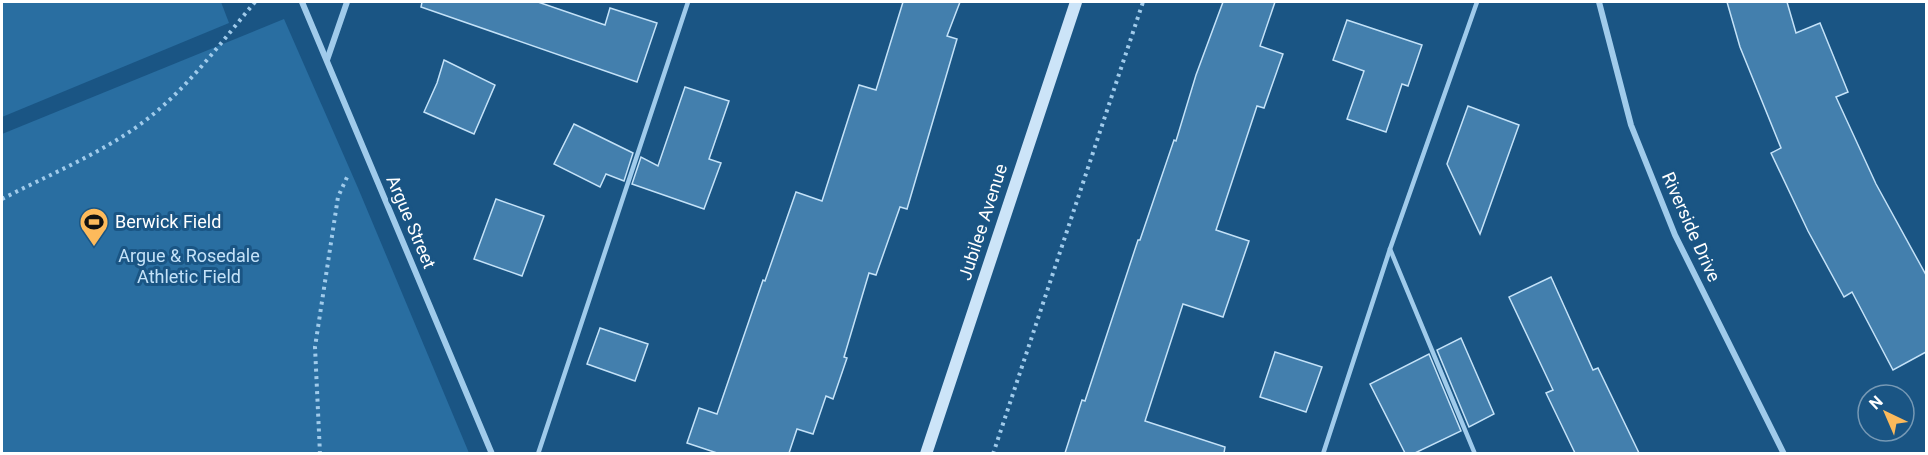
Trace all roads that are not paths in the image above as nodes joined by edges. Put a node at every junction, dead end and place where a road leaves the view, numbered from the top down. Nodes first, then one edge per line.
1 (302, 2) edge
2 (347, 2) edge
3 (688, 2) edge
4 (1076, 2) edge
5 (1477, 2) edge
6 (1599, 2) edge
7 (327, 61) junction
8 (1390, 249) junction
9 (492, 453) edge
10 (538, 453) edge
11 (926, 453) edge
12 (1323, 453) edge
13 (1475, 453) edge
14 (1784, 453) edge

1 - 7 street, Argue Street
2 - 7 street
3 - 10 lane
4 - 11 main road, Jubilee Avenue
5 - 8 lane
6 - 14 street, Riverside Drive
7 - 9 street, Argue Street
8 - 12 lane
8 - 13 lane

